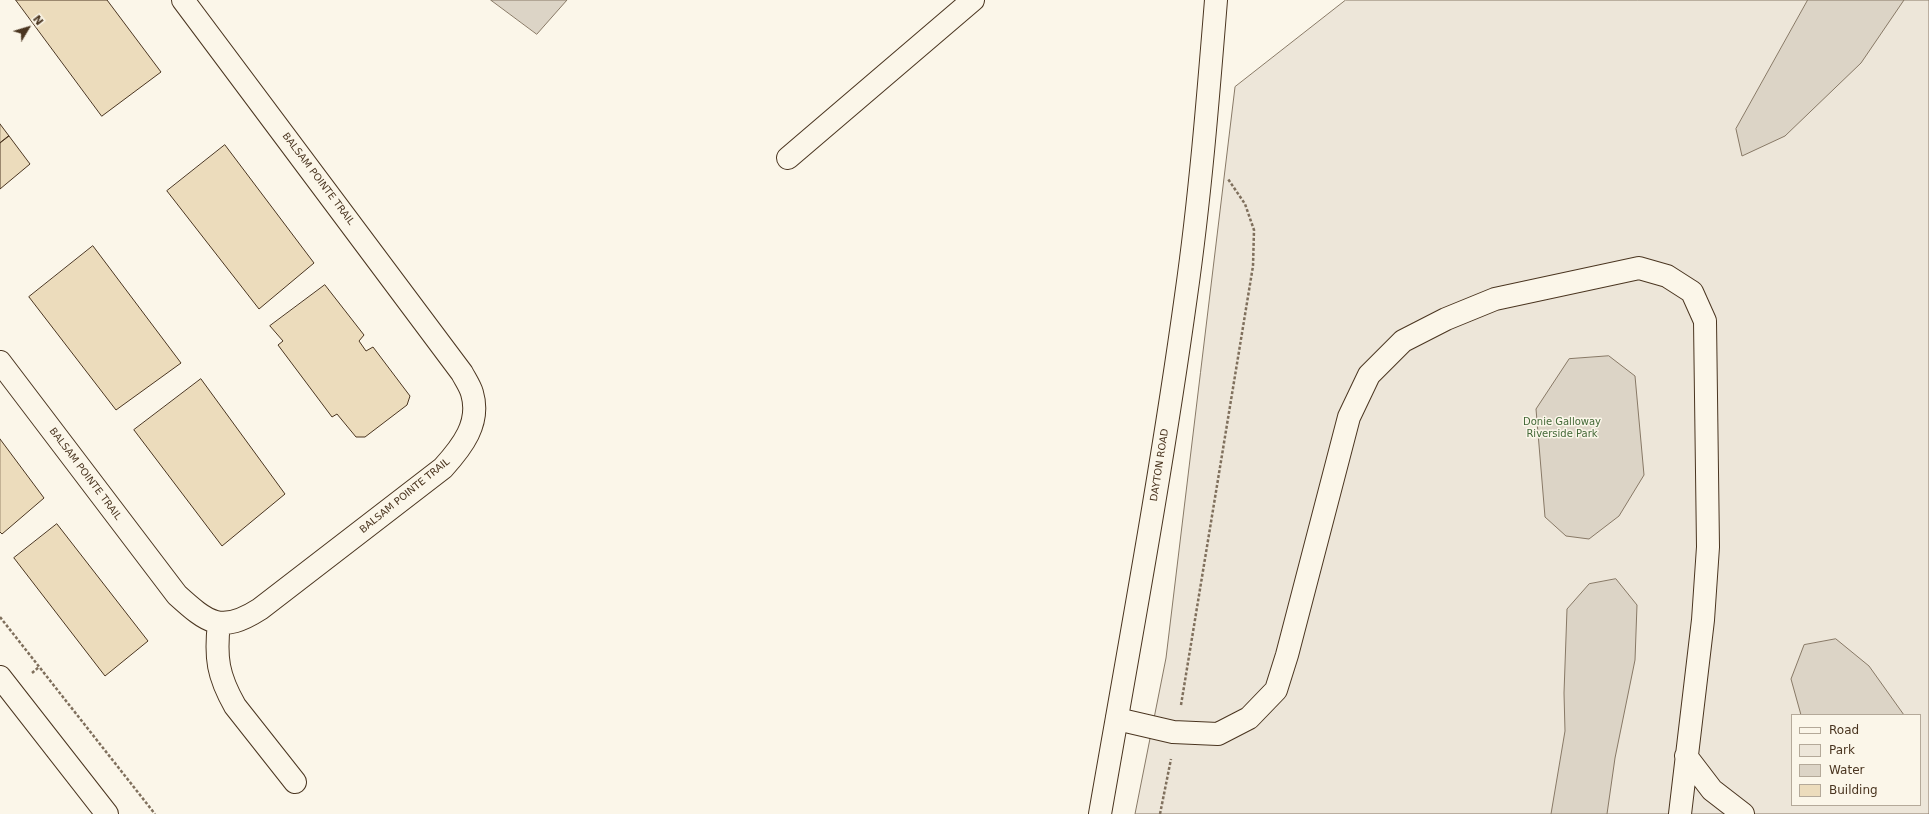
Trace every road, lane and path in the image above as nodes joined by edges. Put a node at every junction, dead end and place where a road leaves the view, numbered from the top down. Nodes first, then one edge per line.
1 (183, 0) edge
2 (972, 0) edge
3 (1216, 0) edge
4 (1202, 151) junction
5 (788, 158) dead end
6 (0, 362) edge
7 (0, 617) edge
8 (219, 623) junction
9 (0, 677) edge
10 (1117, 719) junction
11 (1177, 732) junction
12 (1686, 756) junction
13 (295, 782) dead end
14 (107, 814) edge
15 (155, 814) edge
16 (1100, 814) edge
17 (1160, 814) edge
18 (1680, 814) edge
19 (1743, 814) edge

1 - 8 street, BALSAM POINTE TRAIL
2 - 5 street
3 - 4 street, DAYTON ROAD
4 - 10 street, DAYTON ROAD
4 - 11 path
6 - 8 street, BALSAM POINTE TRAIL
7 - 15 path
8 - 13 street
9 - 14 street
10 - 11 street
10 - 16 street, DAYTON ROAD
11 - 12 street
11 - 17 path
12 - 18 street
12 - 19 street

